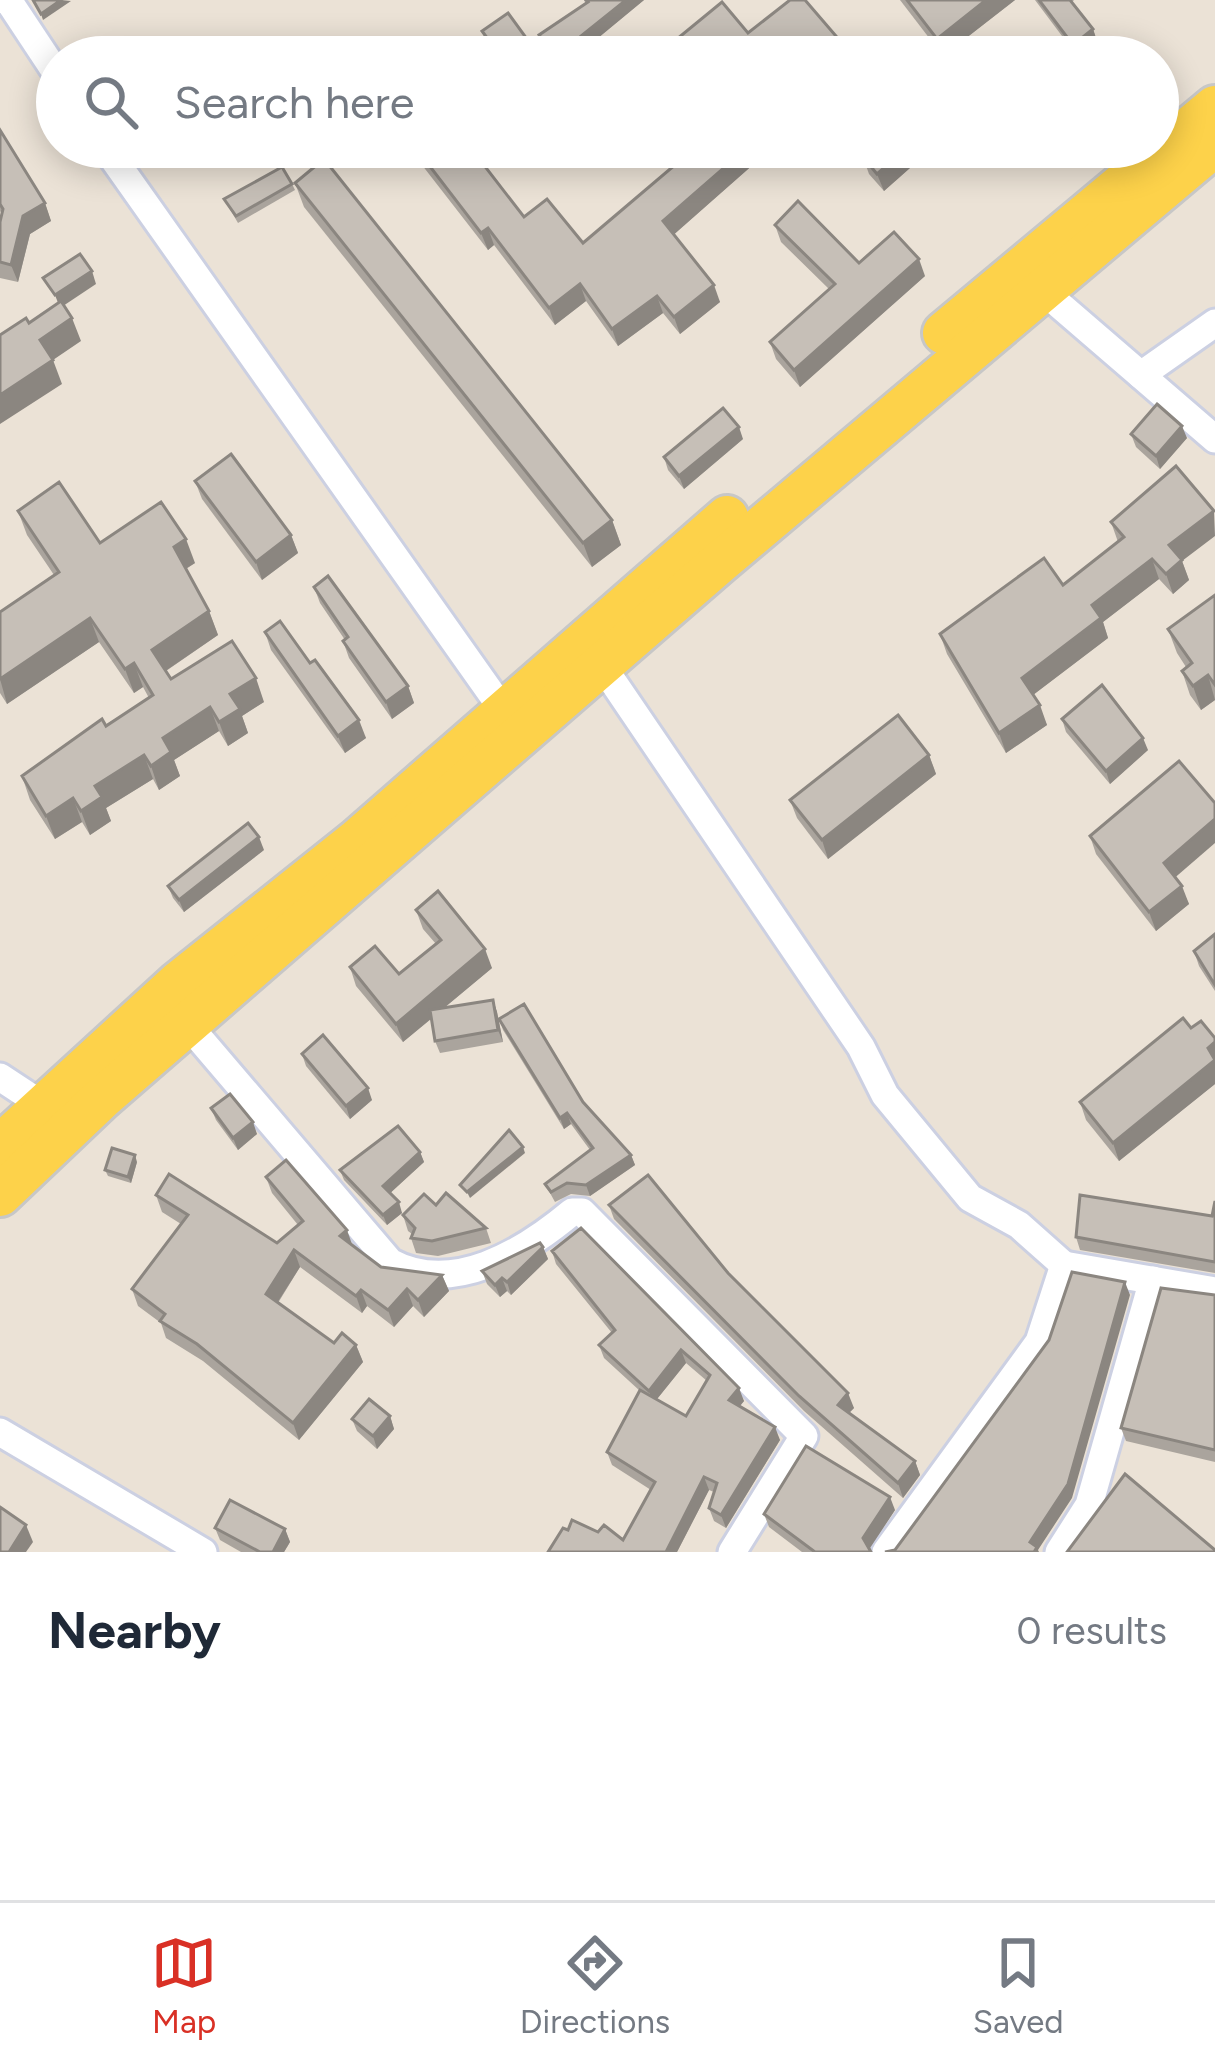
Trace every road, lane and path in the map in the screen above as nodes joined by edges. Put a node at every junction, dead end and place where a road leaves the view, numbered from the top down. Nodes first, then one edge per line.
1 (8, 0) edge
2 (36, 42) edge
3 (1215, 107) edge
4 (1179, 137) edge
5 (1215, 145) edge
6 (121, 168) edge
7 (1143, 168) edge
8 (1041, 289) junction
9 (1215, 323) edge
10 (1141, 375) junction
11 (1215, 439) edge
12 (603, 667) junction
13 (503, 710) junction
14 (188, 1025) junction
15 (0, 1077) edge
16 (44, 1106) junction
17 (0, 1146) edge
18 (0, 1195) edge
19 (1064, 1265) junction
20 (1154, 1280) junction
21 (1215, 1291) edge
22 (0, 1432) edge
23 (202, 1552) edge
24 (732, 1552) edge
25 (886, 1552) edge
26 (1060, 1552) edge

1 - 2 street
3 - 4 main road
5 - 8 main road
6 - 13 street
7 - 13 main road
8 - 10 street
8 - 12 main road
9 - 10 street
10 - 11 street
12 - 14 main road
12 - 19 street
13 - 16 main road
14 - 18 main road
14 - 24 street
15 - 16 street
16 - 17 main road
19 - 20 street
19 - 25 street
20 - 21 street
20 - 26 street
22 - 23 street

